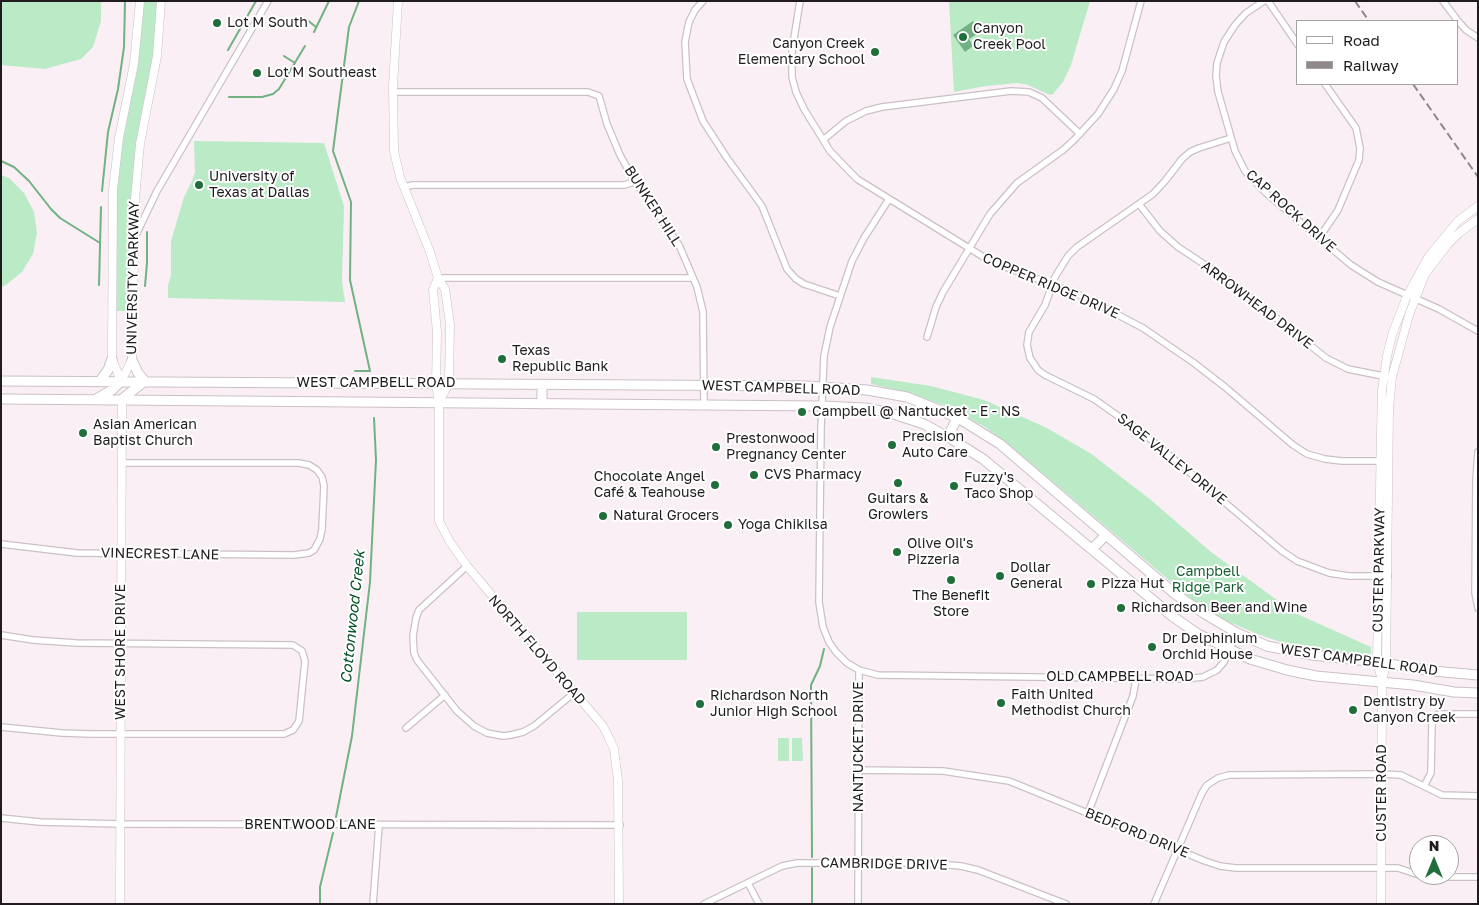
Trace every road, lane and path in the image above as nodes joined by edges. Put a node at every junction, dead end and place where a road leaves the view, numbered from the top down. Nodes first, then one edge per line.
1 (140, 1) edge
2 (161, 1) edge
3 (268, 1) edge
4 (398, 1) edge
5 (800, 1) edge
6 (1141, 1) edge
7 (1264, 1) edge
8 (1268, 1) edge
9 (1443, 1) edge
10 (700, 2) edge
11 (1457, 20) edge
12 (1459, 22) edge
13 (1478, 38) edge
14 (1296, 42) edge
15 (1326, 85) edge
16 (392, 92) junction
17 (1080, 134) junction
18 (1231, 138) junction
19 (822, 140) junction
20 (635, 182) junction
21 (404, 187) junction
22 (889, 199) junction
23 (1139, 204) junction
24 (1478, 206) edge
25 (1478, 218) edge
26 (1319, 238) junction
27 (133, 241) junction
28 (969, 249) junction
29 (438, 278) junction
30 (694, 278) junction
31 (1053, 284) junction
32 (840, 296) junction
33 (1411, 298) junction
34 (1478, 331) edge
35 (927, 337) dead end
36 (112, 359) junction
37 (132, 360) junction
38 (1388, 377) junction
39 (100, 381) junction
40 (121, 381) junction
41 (145, 381) junction
42 (1, 382) edge
43 (436, 384) junction
44 (449, 384) junction
45 (542, 385) junction
46 (704, 386) junction
47 (823, 387) junction
48 (112, 390) junction
49 (131, 392) junction
50 (1, 399) edge
51 (122, 399) junction
52 (139, 399) junction
53 (95, 400) junction
54 (439, 402) junction
55 (542, 404) junction
56 (704, 405) junction
57 (822, 406) junction
58 (957, 418) junction
59 (948, 437) junction
60 (1478, 452) edge
61 (1385, 461) junction
62 (122, 464) junction
63 (1106, 535) junction
64 (1, 544) edge
65 (1092, 549) junction
66 (121, 553) junction
67 (467, 566) junction
68 (1379, 576) junction
69 (1388, 576) junction
70 (1478, 608) edge
71 (1237, 633) junction
72 (1, 635) edge
73 (121, 644) junction
74 (1230, 650) junction
75 (1382, 662) junction
76 (859, 670) junction
77 (1478, 675) edge
78 (1136, 679) junction
79 (1382, 682) junction
80 (574, 693) junction
81 (1478, 694) edge
82 (445, 695) junction
83 (1478, 714) edge
84 (1, 727) edge
85 (406, 728) dead end
86 (120, 734) junction
87 (859, 770) junction
88 (1382, 774) junction
89 (1424, 786) junction
90 (1478, 796) edge
91 (1088, 813) junction
92 (1, 818) edge
93 (120, 824) junction
94 (379, 825) junction
95 (620, 825) junction
96 (1176, 849) junction
97 (859, 863) junction
98 (1381, 868) junction
99 (1409, 872) edge
100 (1459, 877) edge
101 (1478, 877) edge
102 (748, 882) junction
103 (120, 904) edge
104 (373, 904) edge
105 (620, 904) edge
106 (704, 904) edge
107 (759, 904) edge
108 (858, 904) edge
109 (1066, 904) edge
110 (1154, 904) edge
111 (1381, 904) edge

1 - 36 street, UNIVERSITY PARKWAY
2 - 27 street, UNIVERSITY PARKWAY
3 - 27 street
4 - 16 street, NORTH FLOYD ROAD
5 - 19 street, COPPER RIDGE DRIVE
6 - 17 street
7 - 18 street, CAP ROCK DRIVE
8 - 14 street
9 - 11 street
10 - 32 street
12 - 13 street
15 - 26 street
16 - 20 street, BUNKER HILL
16 - 21 street, NORTH FLOYD ROAD
17 - 19 street
17 - 28 street
18 - 23 street, SAGE VALLEY DRIVE
18 - 26 street, CAP ROCK DRIVE
19 - 22 street, COPPER RIDGE DRIVE
20 - 21 street
20 - 30 street, BUNKER HILL
21 - 29 street, NORTH FLOYD ROAD
22 - 28 street, COPPER RIDGE DRIVE
22 - 32 street, NANTUCKET DRIVE
23 - 31 street, SAGE VALLEY DRIVE
23 - 38 street, ARROWHEAD DRIVE
24 - 33 street, CUSTER PARKWAY
25 - 33 street, CUSTER PARKWAY
26 - 33 street, CAP ROCK DRIVE
27 - 37 street, UNIVERSITY PARKWAY
28 - 31 street, COPPER RIDGE DRIVE
28 - 35 street
29 - 30 street
29 - 43 street, NORTH FLOYD ROAD
29 - 44 street, NORTH FLOYD ROAD
30 - 46 street, BUNKER HILL
31 - 61 street, COPPER RIDGE DRIVE
31 - 68 street, SAGE VALLEY DRIVE
32 - 47 street, NANTUCKET DRIVE
33 - 34 street, CAP ROCK DRIVE
33 - 38 street, CUSTER PARKWAY
36 - 39 main road
36 - 40 street, UNIVERSITY PARKWAY
37 - 40 street, UNIVERSITY PARKWAY
37 - 41 main road
38 - 61 street, CUSTER PARKWAY
39 - 40 main road, WEST CAMPBELL ROAD
39 - 42 main road, WEST CAMPBELL ROAD
39 - 48 main road
40 - 41 main road, WEST CAMPBELL ROAD
40 - 48 main road
40 - 49 main road
41 - 43 main road, WEST CAMPBELL ROAD
41 - 49 main road
43 - 44 main road, WEST CAMPBELL ROAD
43 - 54 street, NORTH FLOYD ROAD
44 - 45 main road, WEST CAMPBELL ROAD
44 - 54 street, NORTH FLOYD ROAD
45 - 46 main road, WEST CAMPBELL ROAD
45 - 55 main road
46 - 47 main road, WEST CAMPBELL ROAD
46 - 56 street, BUNKER HILL
47 - 57 street, NANTUCKET DRIVE
47 - 58 main road, WEST CAMPBELL ROAD
48 - 51 main road
48 - 53 main road
49 - 51 main road
49 - 52 main road
50 - 53 main road, WEST CAMPBELL ROAD
51 - 52 main road, WEST CAMPBELL ROAD
51 - 53 main road, WEST CAMPBELL ROAD
51 - 62 street, WEST SHORE DRIVE
52 - 54 main road, WEST CAMPBELL ROAD
54 - 55 main road, WEST CAMPBELL ROAD
54 - 67 street, NORTH FLOYD ROAD
55 - 56 main road, WEST CAMPBELL ROAD
56 - 57 main road, WEST CAMPBELL ROAD
57 - 59 main road, WEST CAMPBELL ROAD
57 - 76 street, NANTUCKET DRIVE
58 - 59 main road
58 - 63 main road, WEST CAMPBELL ROAD
59 - 65 main road, WEST CAMPBELL ROAD
60 - 70 street
61 - 68 street, CUSTER PARKWAY
61 - 69 street, CUSTER PARKWAY
62 - 66 street, WEST SHORE DRIVE
62 - 66 street, VINECREST LANE
63 - 65 main road
63 - 71 main road, WEST CAMPBELL ROAD
64 - 66 street, VINECREST LANE
65 - 74 main road, WEST CAMPBELL ROAD
66 - 73 street, WEST SHORE DRIVE
67 - 80 street, NORTH FLOYD ROAD
67 - 82 street
68 - 69 street, SAGE VALLEY DRIVE
68 - 75 street, CUSTER PARKWAY
69 - 75 street, CUSTER PARKWAY
71 - 74 street, OLD CAMPBELL ROAD
71 - 75 main road, WEST CAMPBELL ROAD
72 - 73 street
73 - 86 street, WEST SHORE DRIVE
73 - 86 street
74 - 78 street, OLD CAMPBELL ROAD
74 - 79 main road, WEST CAMPBELL ROAD
75 - 77 main road, WEST CAMPBELL ROAD
75 - 79 street, CUSTER PARKWAY
76 - 78 street, OLD CAMPBELL ROAD
76 - 87 street, NANTUCKET DRIVE
78 - 91 street
79 - 81 main road, WEST CAMPBELL ROAD
79 - 88 street, CUSTER ROAD
80 - 82 street
80 - 95 street, NORTH FLOYD ROAD
82 - 85 street
83 - 89 street
84 - 86 street
86 - 93 street, WEST SHORE DRIVE
87 - 91 street, BEDFORD DRIVE
87 - 97 street, NANTUCKET DRIVE
88 - 89 street
88 - 96 street
88 - 98 street, CUSTER ROAD
89 - 90 street
91 - 96 street, BEDFORD DRIVE
92 - 93 street, BRENTWOOD LANE
93 - 94 street, BRENTWOOD LANE
93 - 103 street, WEST SHORE DRIVE
94 - 95 street, BRENTWOOD LANE
94 - 104 street
95 - 105 street, NORTH FLOYD ROAD
96 - 98 street, BEDFORD DRIVE
96 - 110 street
97 - 102 street, CAMBRIDGE DRIVE
97 - 108 street, NANTUCKET DRIVE
97 - 109 street, CAMBRIDGE DRIVE
98 - 99 street, BEDFORD DRIVE
98 - 111 street, CUSTER ROAD
100 - 101 street, BEDFORD DRIVE
102 - 106 street, CAMBRIDGE DRIVE
102 - 107 street

